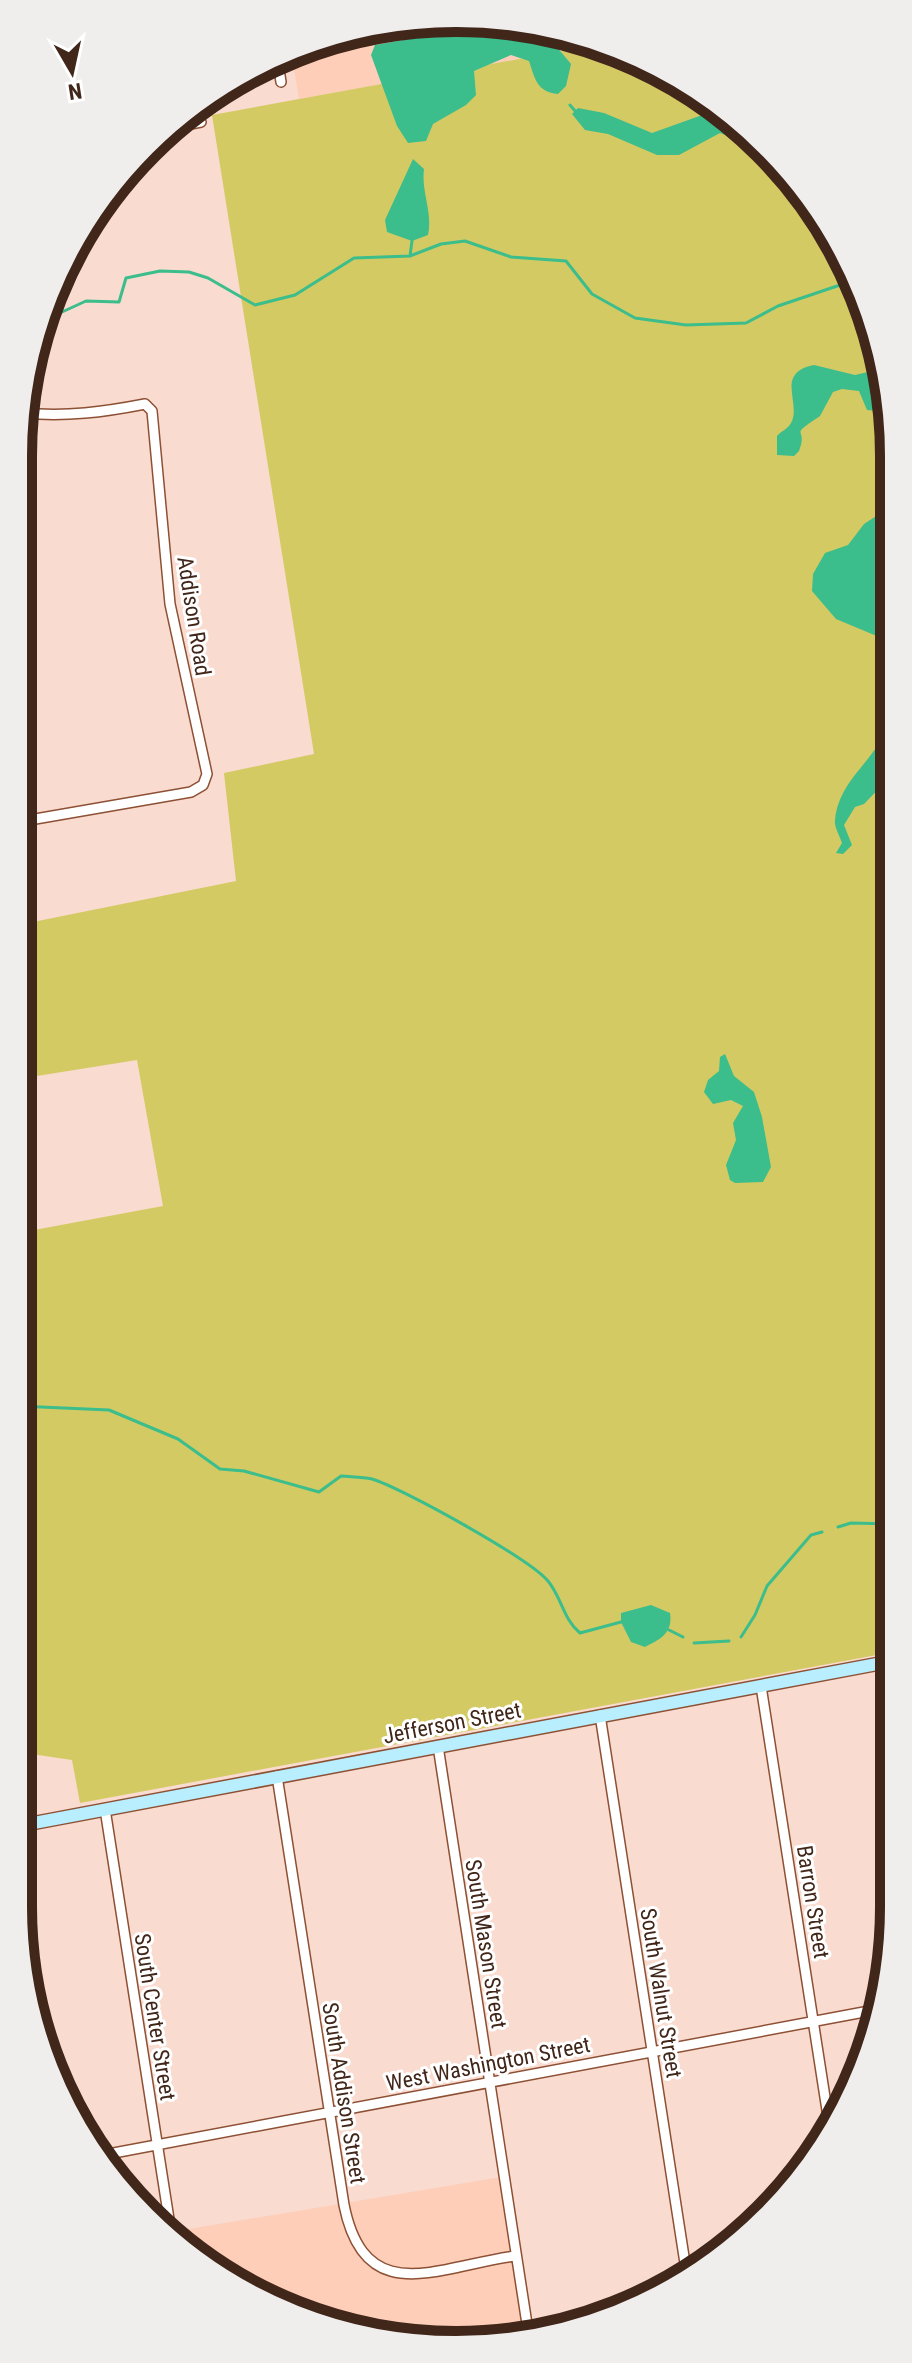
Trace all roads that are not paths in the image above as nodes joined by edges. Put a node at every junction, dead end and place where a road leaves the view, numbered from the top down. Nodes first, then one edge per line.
1 (279, 71) edge
2 (281, 82) dead end
3 (201, 122) dead end
4 (194, 123) edge
5 (35, 414) edge
6 (32, 820) edge
7 (880, 1663) edge
8 (761, 1686) junction
9 (600, 1715) junction
10 (438, 1746) junction
11 (277, 1776) junction
12 (105, 1809) junction
13 (32, 1823) edge
14 (867, 2011) edge
15 (813, 2022) junction
16 (652, 2052) junction
17 (490, 2083) junction
18 (827, 2111) edge
19 (329, 2112) junction
20 (157, 2144) junction
21 (111, 2153) edge
22 (169, 2219) edge
23 (515, 2256) junction
24 (685, 2264) edge
25 (527, 2325) edge

1 - 2 street
3 - 4 street
5 - 6 street, Addison Road
7 - 8 street, Jefferson Street
8 - 9 street, Jefferson Street
8 - 15 street, Barron Street
9 - 10 street, Jefferson Street
9 - 16 street, South Walnut Street
10 - 11 street, Jefferson Street
10 - 17 street, South Mason Street
11 - 12 street, Jefferson Street
11 - 19 street, South Addison Street
12 - 13 street, Jefferson Street
12 - 20 street, South Center Street
14 - 15 street, West Washington Street
15 - 16 street, West Washington Street
15 - 18 street, Barron Street
16 - 17 street, West Washington Street
16 - 24 street, South Walnut Street
17 - 19 street, West Washington Street
17 - 23 street, South Mason Street
19 - 20 street, West Washington Street
19 - 23 street, South Addison Street
20 - 21 street, West Washington Street
20 - 22 street, South Center Street
23 - 25 street, South Mason Street

